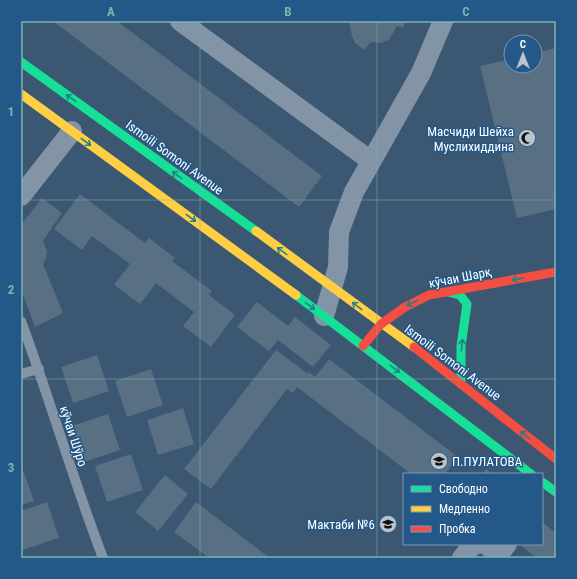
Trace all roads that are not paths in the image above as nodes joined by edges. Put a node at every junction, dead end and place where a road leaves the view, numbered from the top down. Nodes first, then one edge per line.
1 (180, 21) edge
2 (443, 21) edge
3 (21, 62) edge
4 (21, 94) edge
5 (72, 131) junction
6 (371, 161) junction
7 (21, 196) edge
8 (556, 272) edge
9 (334, 287) junction
10 (448, 292) junction
11 (324, 316) junction
12 (21, 321) edge
13 (381, 324) junction
14 (363, 346) junction
15 (39, 369) junction
16 (21, 374) edge
17 (461, 384) junction
18 (556, 459) edge
19 (530, 473) edge
20 (474, 545) edge
21 (487, 545) edge
22 (506, 545) edge
23 (103, 558) edge
24 (462, 558) edge

1 - 6 street
2 - 6 street
9 -> 3 main road, Ismoili Somoni Avenue
4 - 5 main road
5 - 7 street
5 -> 11 main road
6 - 9 street
8 -> 10 main road, кӯчаи Шарқ
9 - 11 street
13 -> 9 main road, Ismoili Somoni Avenue
10 -> 13 main road, кӯчаи Шарқ
17 -> 10 main road
11 - 14 main road
12 - 15 lane, кўчаи Шўро
13 - 14 main road, кӯчаи Шарқ
13 - 17 main road, Ismoili Somoni Avenue
14 -> 19 main road
15 - 16 lane
15 - 23 lane, кўчаи Шўро
18 -> 17 main road, Ismoili Somoni Avenue
20 - 24 street
21 - 22 street

